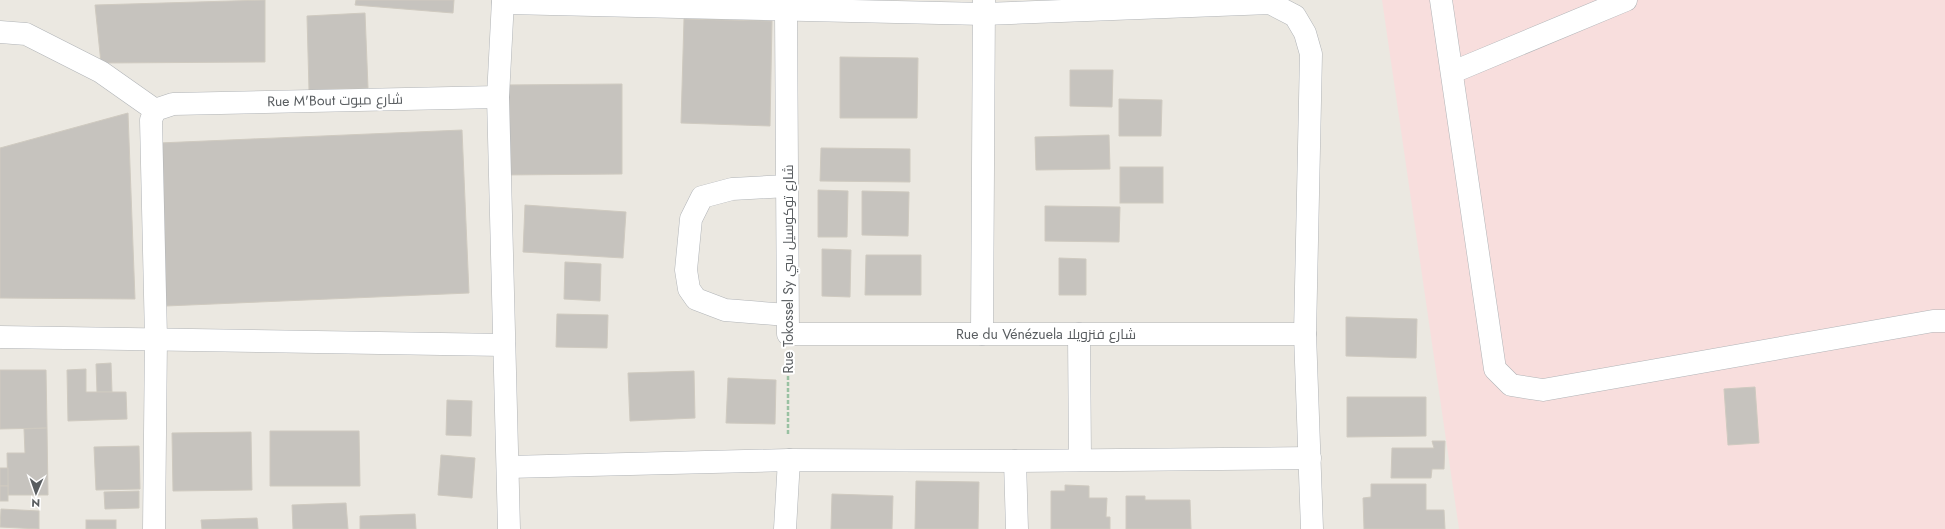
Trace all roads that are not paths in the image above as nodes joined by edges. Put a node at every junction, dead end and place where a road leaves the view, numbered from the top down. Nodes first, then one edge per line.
1 (1441, 0) edge
2 (1626, 0) edge
3 (503, 1) edge
4 (828, 6) edge
5 (984, 7) edge
6 (786, 10) junction
7 (0, 32) edge
8 (1453, 72) junction
9 (498, 97) junction
10 (164, 107) junction
11 (787, 186) junction
12 (1945, 321) edge
13 (788, 324) junction
14 (982, 334) junction
15 (1079, 334) junction
16 (1305, 334) junction
17 (0, 337) edge
18 (156, 338) junction
19 (504, 345) junction
20 (1310, 458) junction
21 (788, 460) junction
22 (1080, 460) junction
23 (1016, 461) junction
24 (508, 467) junction
25 (154, 529) edge
26 (509, 529) edge
27 (785, 529) edge
28 (1017, 529) edge
29 (1312, 529) edge

1 - 8 street
2 - 8 street
3 - 6 street
3 - 9 street
4 - 5 street
4 - 6 street
5 - 14 street
5 - 16 street
6 - 11 street, Rue Tokossel Sy شارع توكوسيل سي
7 - 10 street
8 - 12 street
9 - 10 street, Rue M'Bout شارع مبوت
9 - 19 street
10 - 18 street
11 - 13 street, Rue Tokossel Sy شارع توكوسيل سي
11 - 13 street, Rue du Vénézuela شارع فنزويلا
13 - 14 street, Rue du Vénézuela شارع فنزويلا
14 - 15 street, Rue du Vénézuela شارع فنزويلا
15 - 16 street, Rue du Vénézuela شارع فنزويلا
15 - 22 street
16 - 20 street
17 - 18 street
18 - 19 street
18 - 25 street
19 - 24 street
20 - 22 street
20 - 29 street
21 - 23 street
21 - 24 street
21 - 27 street
22 - 23 street
23 - 28 street
24 - 26 street

